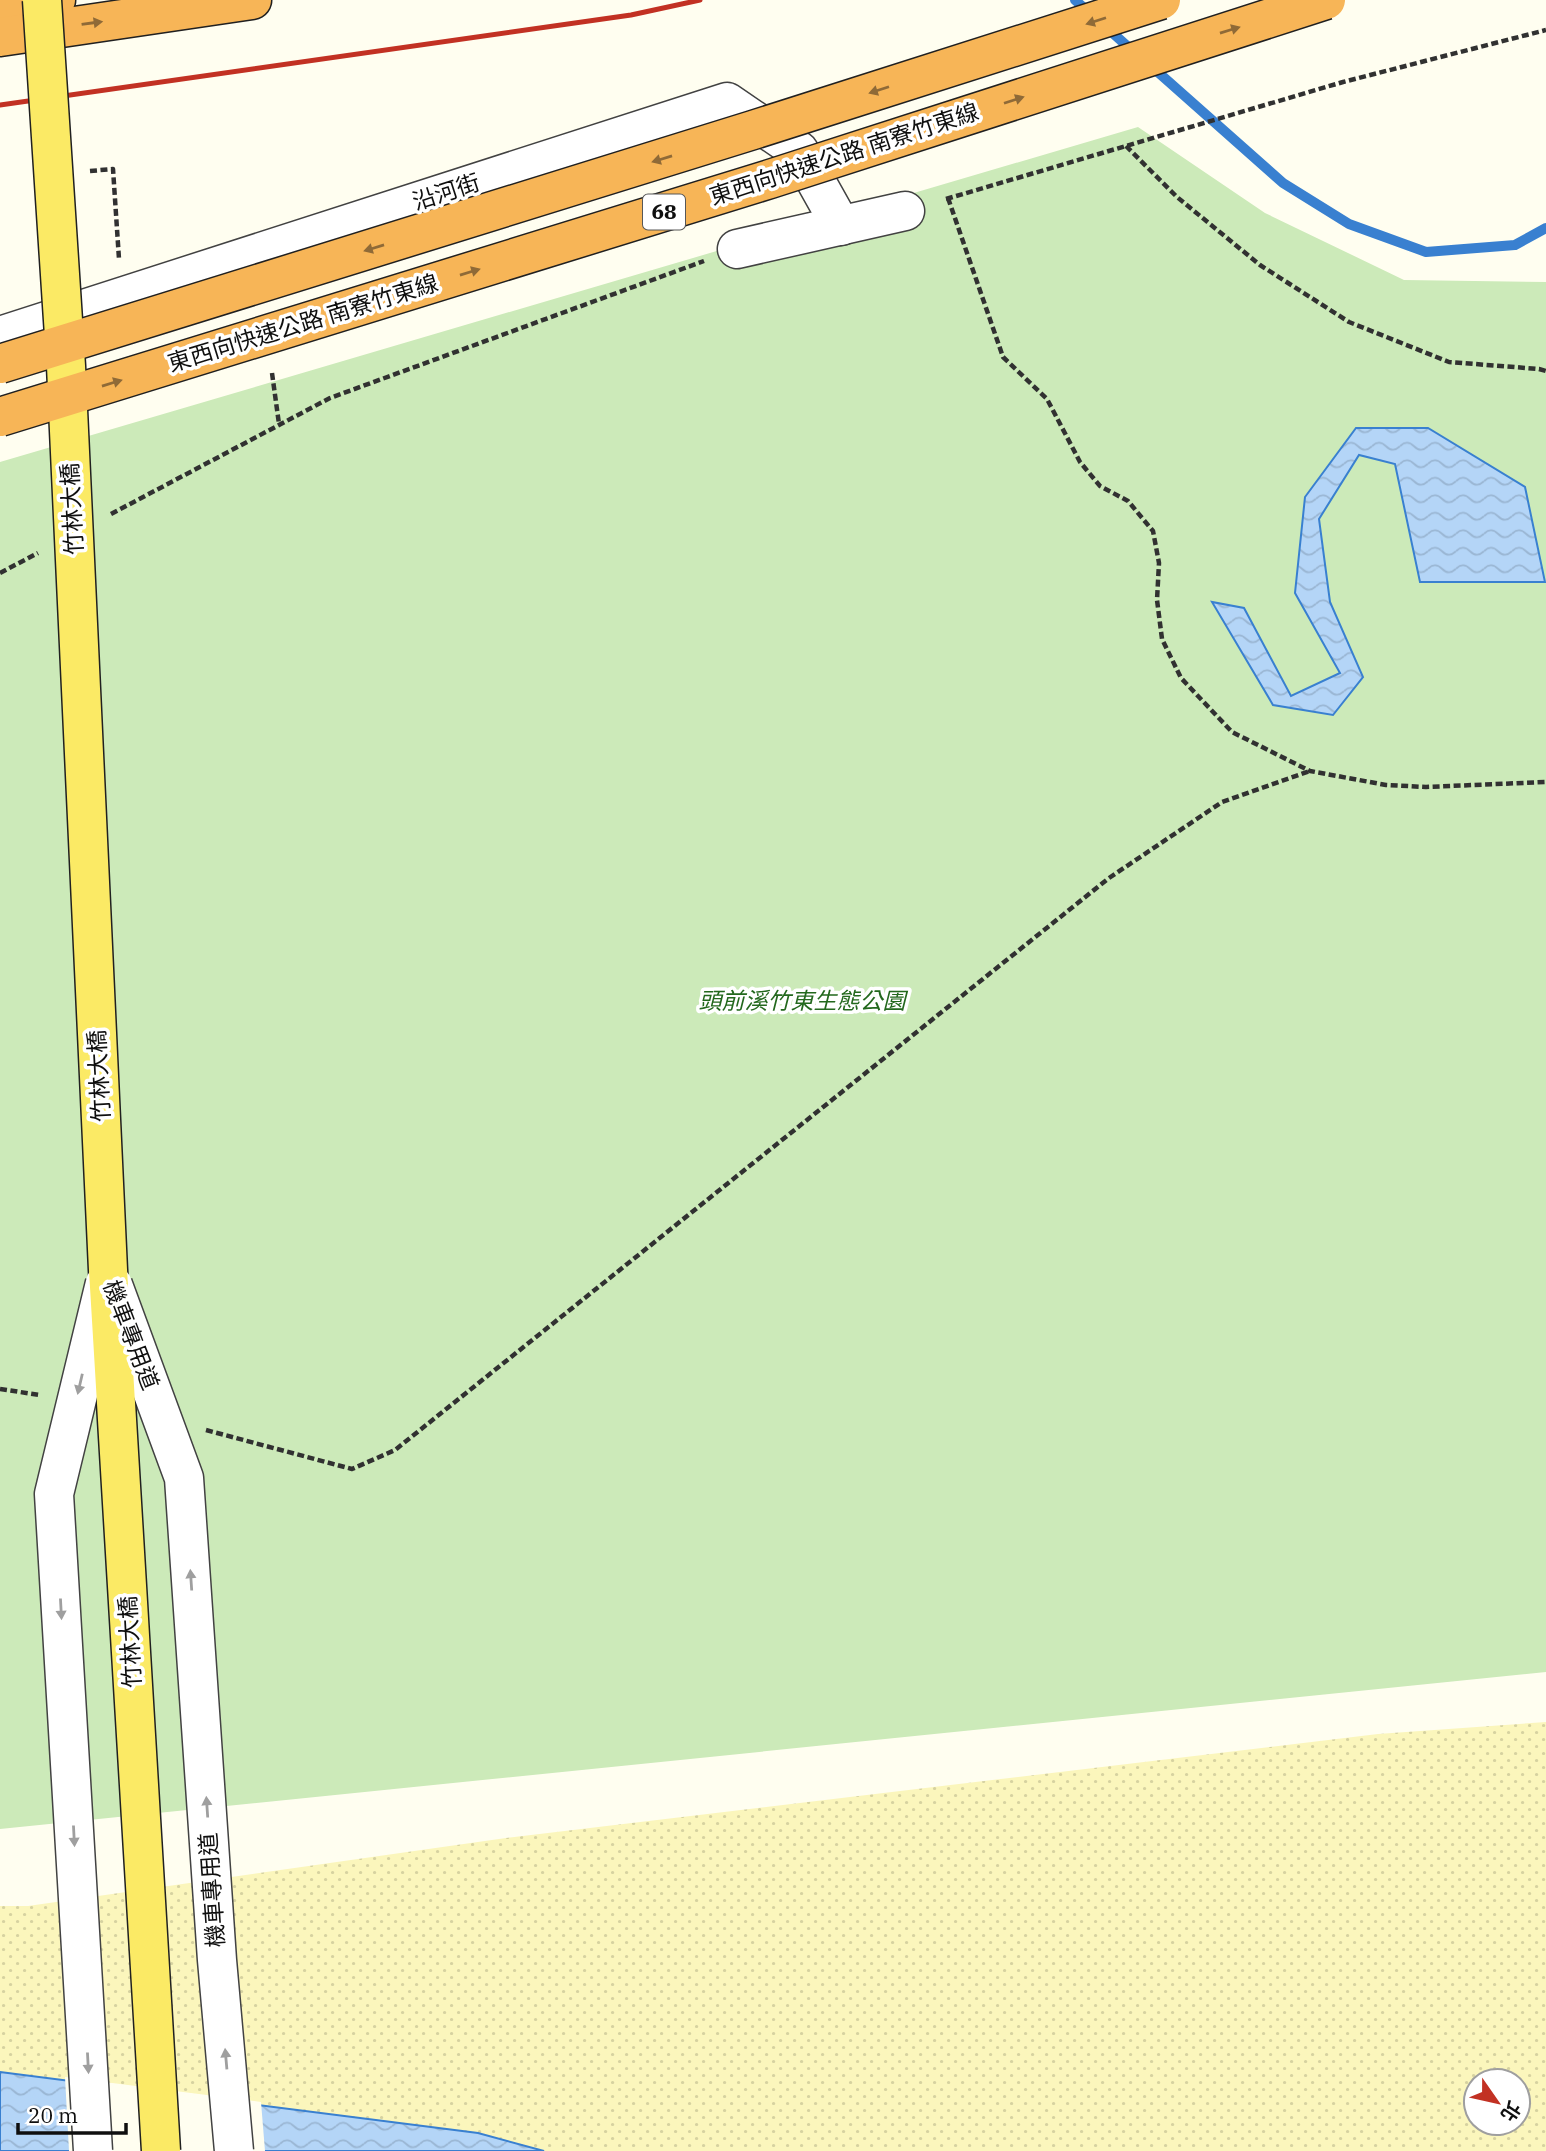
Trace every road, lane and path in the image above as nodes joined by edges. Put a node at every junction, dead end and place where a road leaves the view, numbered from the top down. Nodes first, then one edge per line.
1 (42, 0) edge
2 (56, 0) edge
3 (252, 0) edge
4 (1160, 0) edge
5 (1326, 0) edge
6 (0, 8) edge
7 (1546, 30) edge
8 (0, 37) edge
9 (1126, 146) junction
10 (54, 176) junction
11 (948, 198) junction
12 (905, 211) joint
13 (841, 226) junction
14 (737, 249) joint
15 (121, 296) junction
16 (0, 336) edge
17 (0, 364) edge
18 (1546, 370) edge
19 (0, 417) edge
20 (109, 515) dead end
21 (48, 547) dead end
22 (0, 573) edge
23 (1310, 771) junction
24 (1546, 782) edge
25 (108, 1270) junction
26 (0, 1389) edge
27 (45, 1396) dead end
28 (205, 1430) dead end
29 (93, 2151) edge
30 (161, 2151) edge
31 (234, 2151) edge

1 - 10 main road, 竹林大橋, bridge
2 - 6 highway
8 -> 3 highway
4 -> 17 highway, 68, bridge
19 -> 5 highway, 東西向快速公路 南寮竹東線 / 68, bridge
7 - 9 path
9 - 11 path
9 - 18 path
10 - 15 path
10 - 25 main road, 竹林大橋, bridge
11 - 12 path
11 - 23 path
12 - 13 street
13 - 14 street
13 - 15 street, 沿河街
14 - 20 path
15 - 16 street, 沿河街
21 - 22 path
23 - 24 path
23 - 28 path
25 -> 29 street, 機車專用道, bridge
25 - 30 main road, 竹林大橋, bridge
31 -> 25 street, 機車專用道, bridge
26 - 27 path

